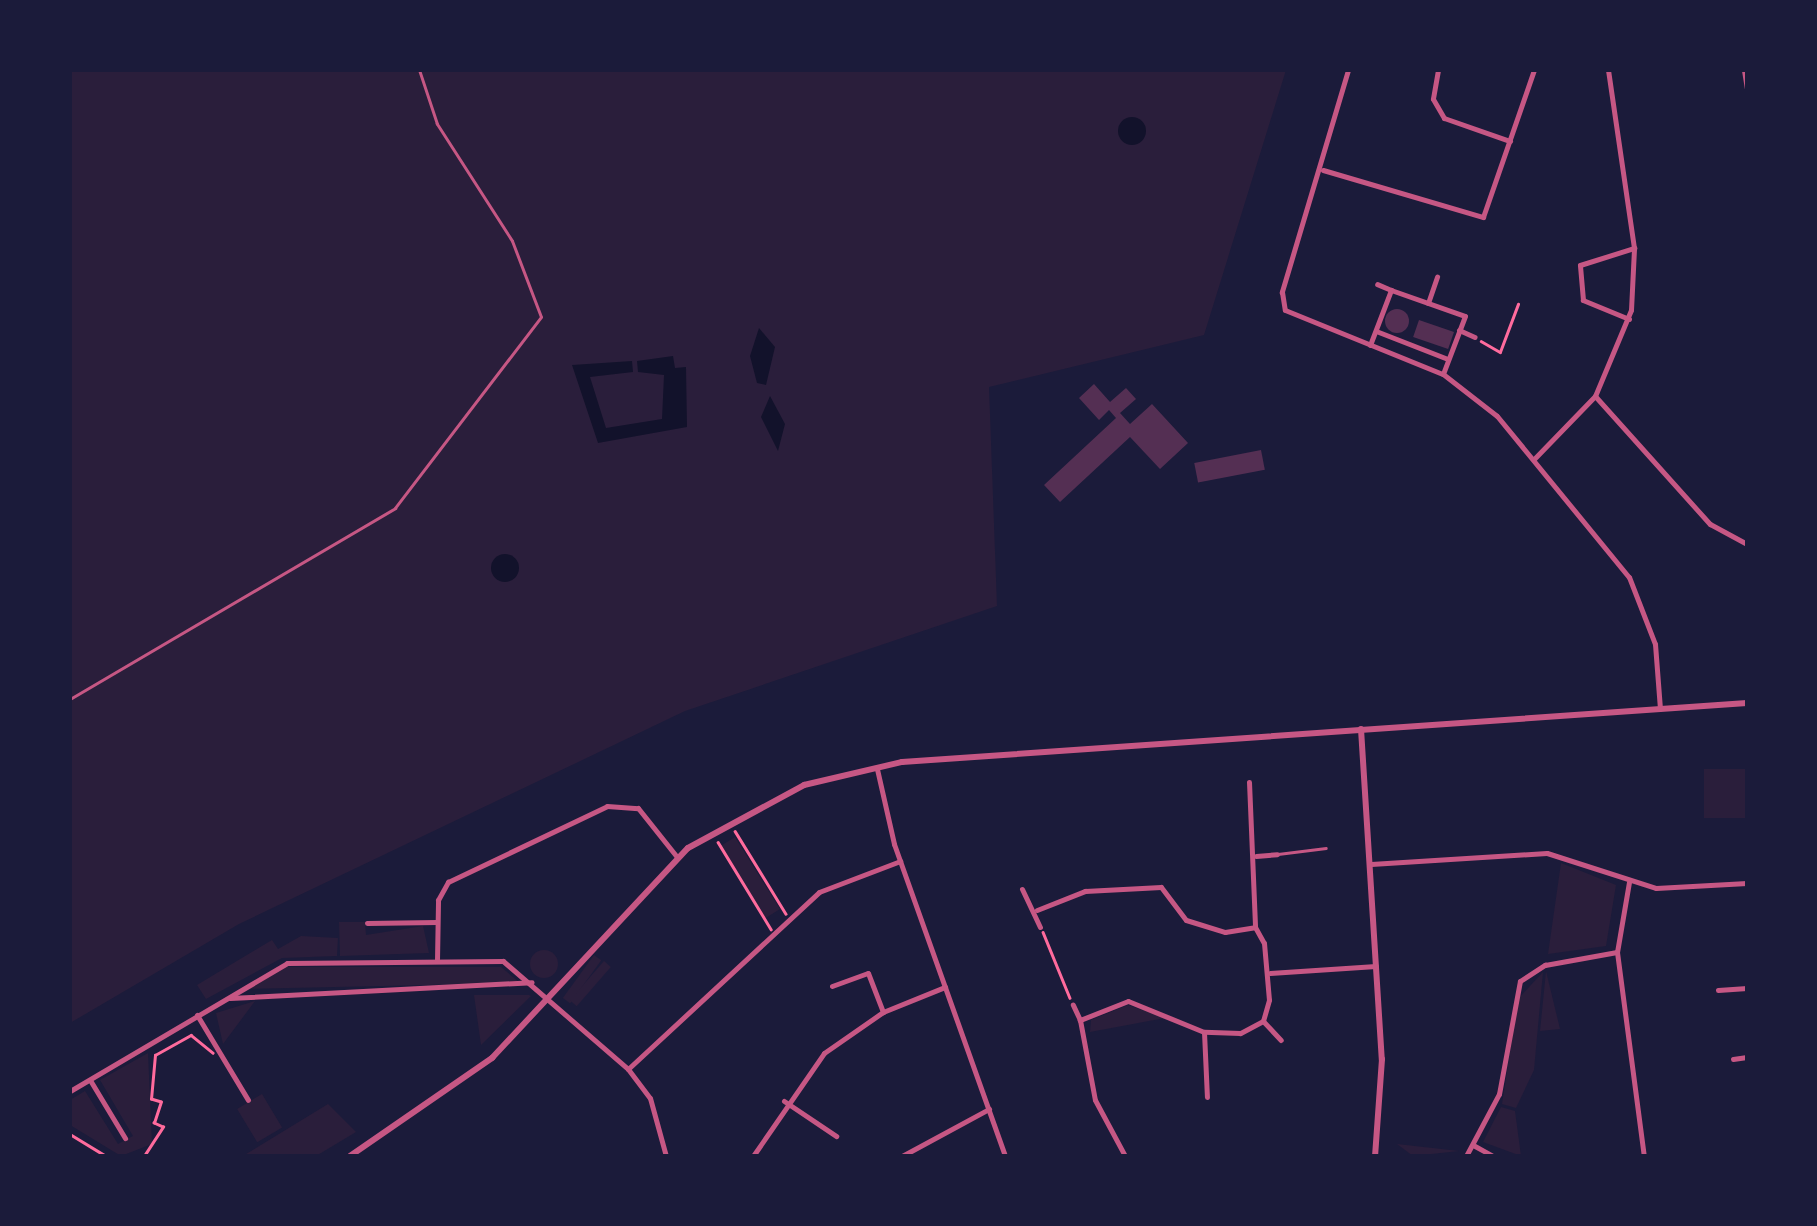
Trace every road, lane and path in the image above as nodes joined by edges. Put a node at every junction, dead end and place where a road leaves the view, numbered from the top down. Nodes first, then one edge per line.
1 (419, 70) edge
2 (1348, 70) edge
3 (1438, 70) edge
4 (1534, 70) edge
5 (1608, 70) edge
6 (1744, 70) edge
7 (1747, 88) edge
8 (1510, 141) junction
9 (1323, 170) junction
10 (1634, 248) junction
11 (1438, 277) dead end
12 (1377, 284) dead end
13 (1391, 290) junction
14 (1428, 303) junction
15 (1518, 304) dead end
16 (1629, 319) junction
17 (1459, 330) junction
18 (1376, 331) junction
19 (1475, 337) joint
20 (1370, 345) junction
21 (1448, 360) junction
22 (1443, 374) junction
23 (1595, 396) junction
24 (1534, 459) junction
25 (1747, 544) edge
26 (70, 699) edge
27 (1747, 703) edge
28 (1660, 708) junction
29 (1361, 729) junction
30 (877, 766) junction
31 (1248, 782) dead end
32 (730, 821) junction
33 (712, 832) junction
34 (1326, 848) dead end
35 (1277, 854) joint
36 (1256, 856) junction
37 (677, 857) junction
38 (900, 861) junction
39 (1371, 864) junction
40 (1628, 882) junction
41 (1747, 883) edge
42 (1022, 889) dead end
43 (1037, 910) junction
44 (788, 917) junction
45 (437, 922) junction
46 (367, 923) dead end
47 (1040, 927) joint
48 (1255, 927) junction
49 (772, 930) junction
50 (1617, 952) junction
51 (437, 961) junction
52 (1376, 966) junction
53 (1270, 973) junction
54 (534, 982) junction
55 (832, 986) dead end
56 (945, 987) junction
57 (1747, 988) edge
58 (1718, 990) dead end
59 (222, 1000) junction
60 (550, 1000) junction
61 (1073, 1005) joint
62 (884, 1012) junction
63 (197, 1015) junction
64 (1080, 1020) junction
65 (1262, 1021) junction
66 (1204, 1032) junction
67 (1281, 1040) dead end
68 (219, 1052) junction
69 (1747, 1057) edge
70 (1733, 1058) dead end
71 (628, 1069) junction
72 (90, 1080) junction
73 (70, 1091) edge
74 (1208, 1097) dead end
75 (248, 1100) dead end
76 (784, 1101) junction
77 (989, 1110) junction
78 (70, 1134) edge
79 (836, 1136) dead end
80 (125, 1138) dead end
81 (1473, 1144) junction
82 (106, 1156) edge
83 (144, 1156) edge
84 (350, 1156) edge
85 (666, 1156) edge
86 (753, 1156) edge
87 (902, 1156) edge
88 (1005, 1156) edge
89 (1125, 1156) edge
90 (1374, 1156) edge
91 (1466, 1156) edge
92 (1493, 1156) edge
93 (1644, 1156) edge

1 - 26 lane
2 - 9 street
3 - 8 street
4 - 8 street
5 - 10 street
6 - 7 street
8 - 9 street
9 - 20 street
10 - 16 street
10 - 16 street
11 - 14 street
12 - 13 street
13 - 14 street
13 - 18 street
14 - 17 street
15 - 19 path
16 - 23 street
17 - 19 street
17 - 21 street
18 - 20 street
18 - 21 street
20 - 22 street
21 - 22 street
22 - 24 street
23 - 24 street
23 - 25 street
24 - 28 street
27 - 28 street
28 - 29 street
29 - 30 street
29 - 39 street
30 - 32 street
30 - 38 street
31 - 36 street
32 - 33 street
32 - 44 path
33 - 37 street
33 - 49 path
34 - 35 lane
35 - 36 street
36 - 48 street
37 - 45 street
37 - 60 street
38 - 44 street
38 - 56 street
39 - 40 street
39 - 52 street
40 - 41 street
40 - 50 street
42 - 43 street
43 - 47 street
43 - 48 street
44 - 49 street
45 - 46 street
45 - 51 street
47 - 61 path
48 - 53 street
49 - 71 street
50 - 81 street
50 - 93 street
51 - 54 street
51 - 59 street
52 - 53 street
52 - 90 street
53 - 65 street
54 - 59 street
54 - 60 street
55 - 62 street
56 - 62 street
56 - 77 street
57 - 58 street
59 - 63 street
60 - 71 street
60 - 84 street
61 - 64 street
62 - 76 street
63 - 68 street
63 - 72 street
64 - 66 street
64 - 89 street
65 - 66 street
65 - 67 street
66 - 74 street
68 - 75 street
68 - 83 path
69 - 70 street
71 - 85 street
72 - 73 street
72 - 80 street
76 - 79 street
76 - 86 street
77 - 87 street
77 - 88 street
78 - 82 path
81 - 91 street
81 - 92 street

